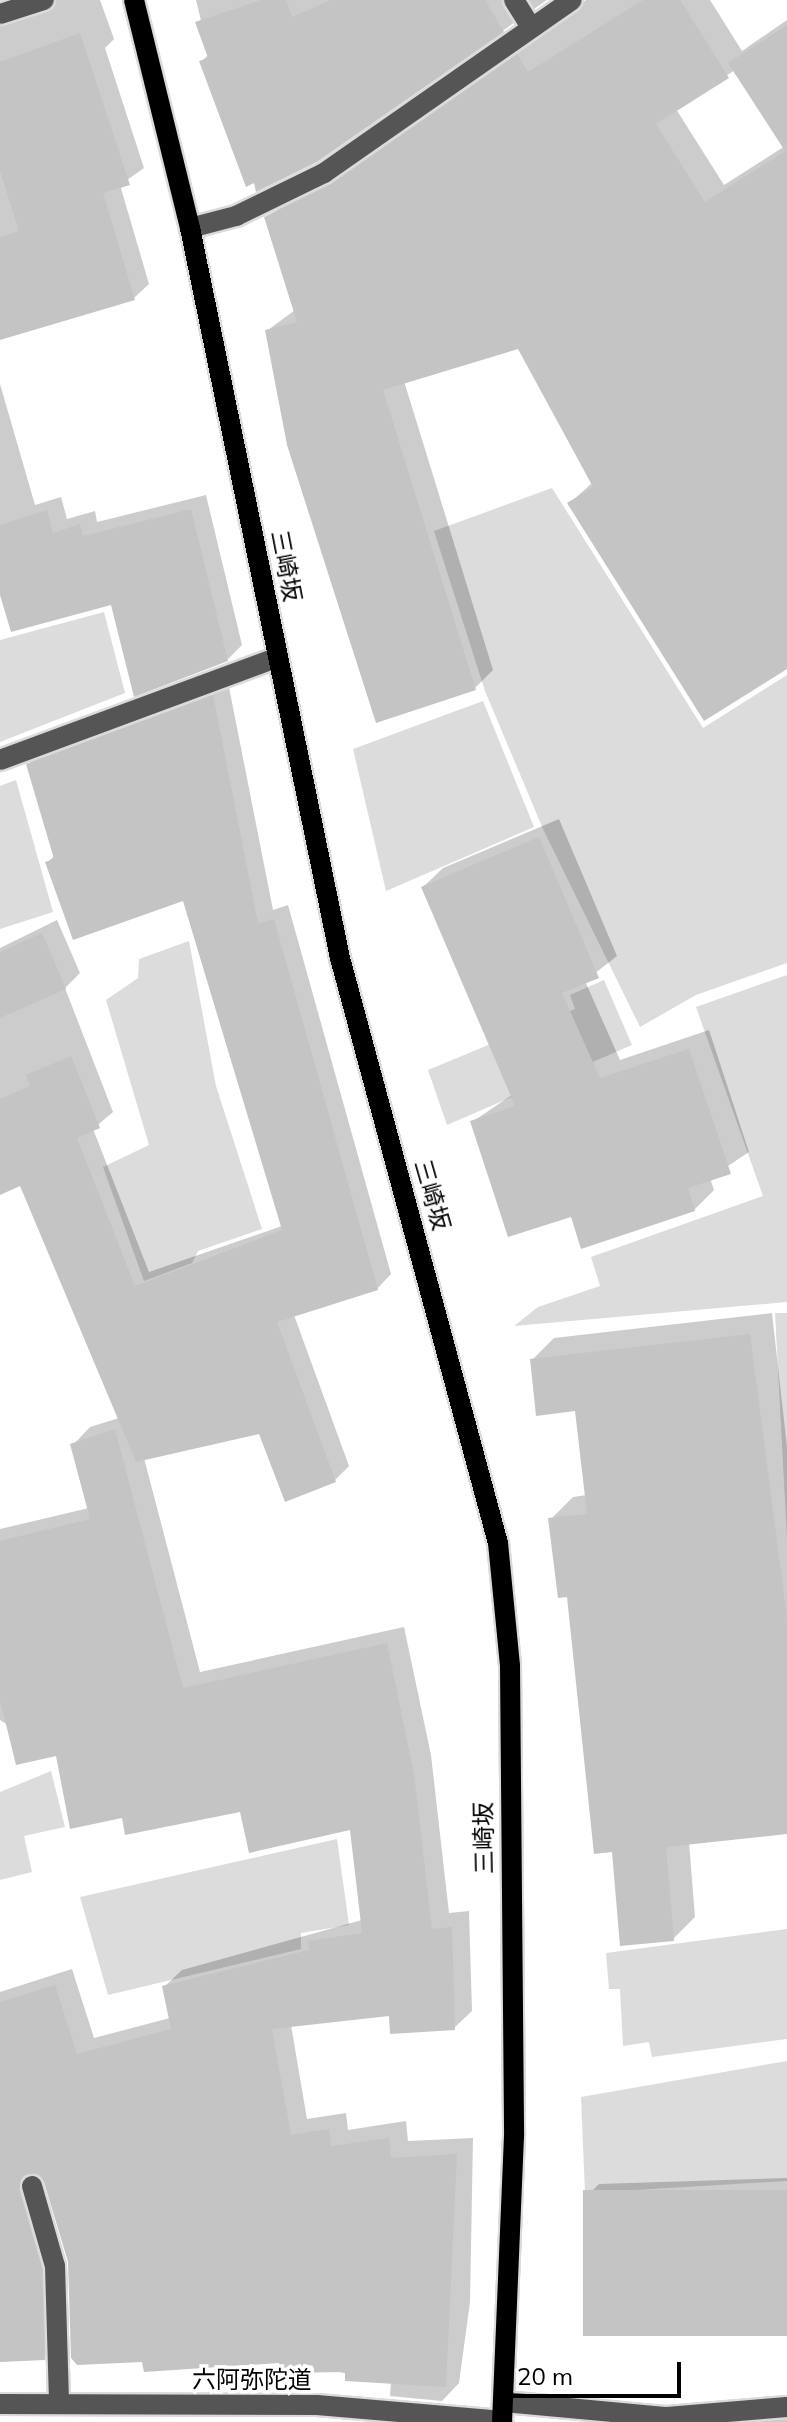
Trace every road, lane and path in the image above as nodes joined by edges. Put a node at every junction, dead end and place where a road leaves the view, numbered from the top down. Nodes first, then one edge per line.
1 (44, 0) edge
2 (134, 0) edge
3 (514, 0) edge
4 (572, 0) edge
5 (0, 14) edge
6 (531, 27) junction
7 (190, 228) junction
8 (278, 657) junction
9 (0, 760) edge
10 (32, 2186) dead end
11 (0, 2404) edge
12 (59, 2404) junction
13 (787, 2407) edge
14 (503, 2415) edge

1 - 5 street
2 - 7 main road, 三崎坂
3 - 6 street
4 - 6 street
6 - 7 street
7 - 8 main road, 三崎坂
8 - 9 street
8 - 14 main road, 三崎坂
10 - 12 street
11 - 12 street, 六阿弥陀道
12 - 14 street, 六阿弥陀道
13 - 14 street, 六阿弥陀道

